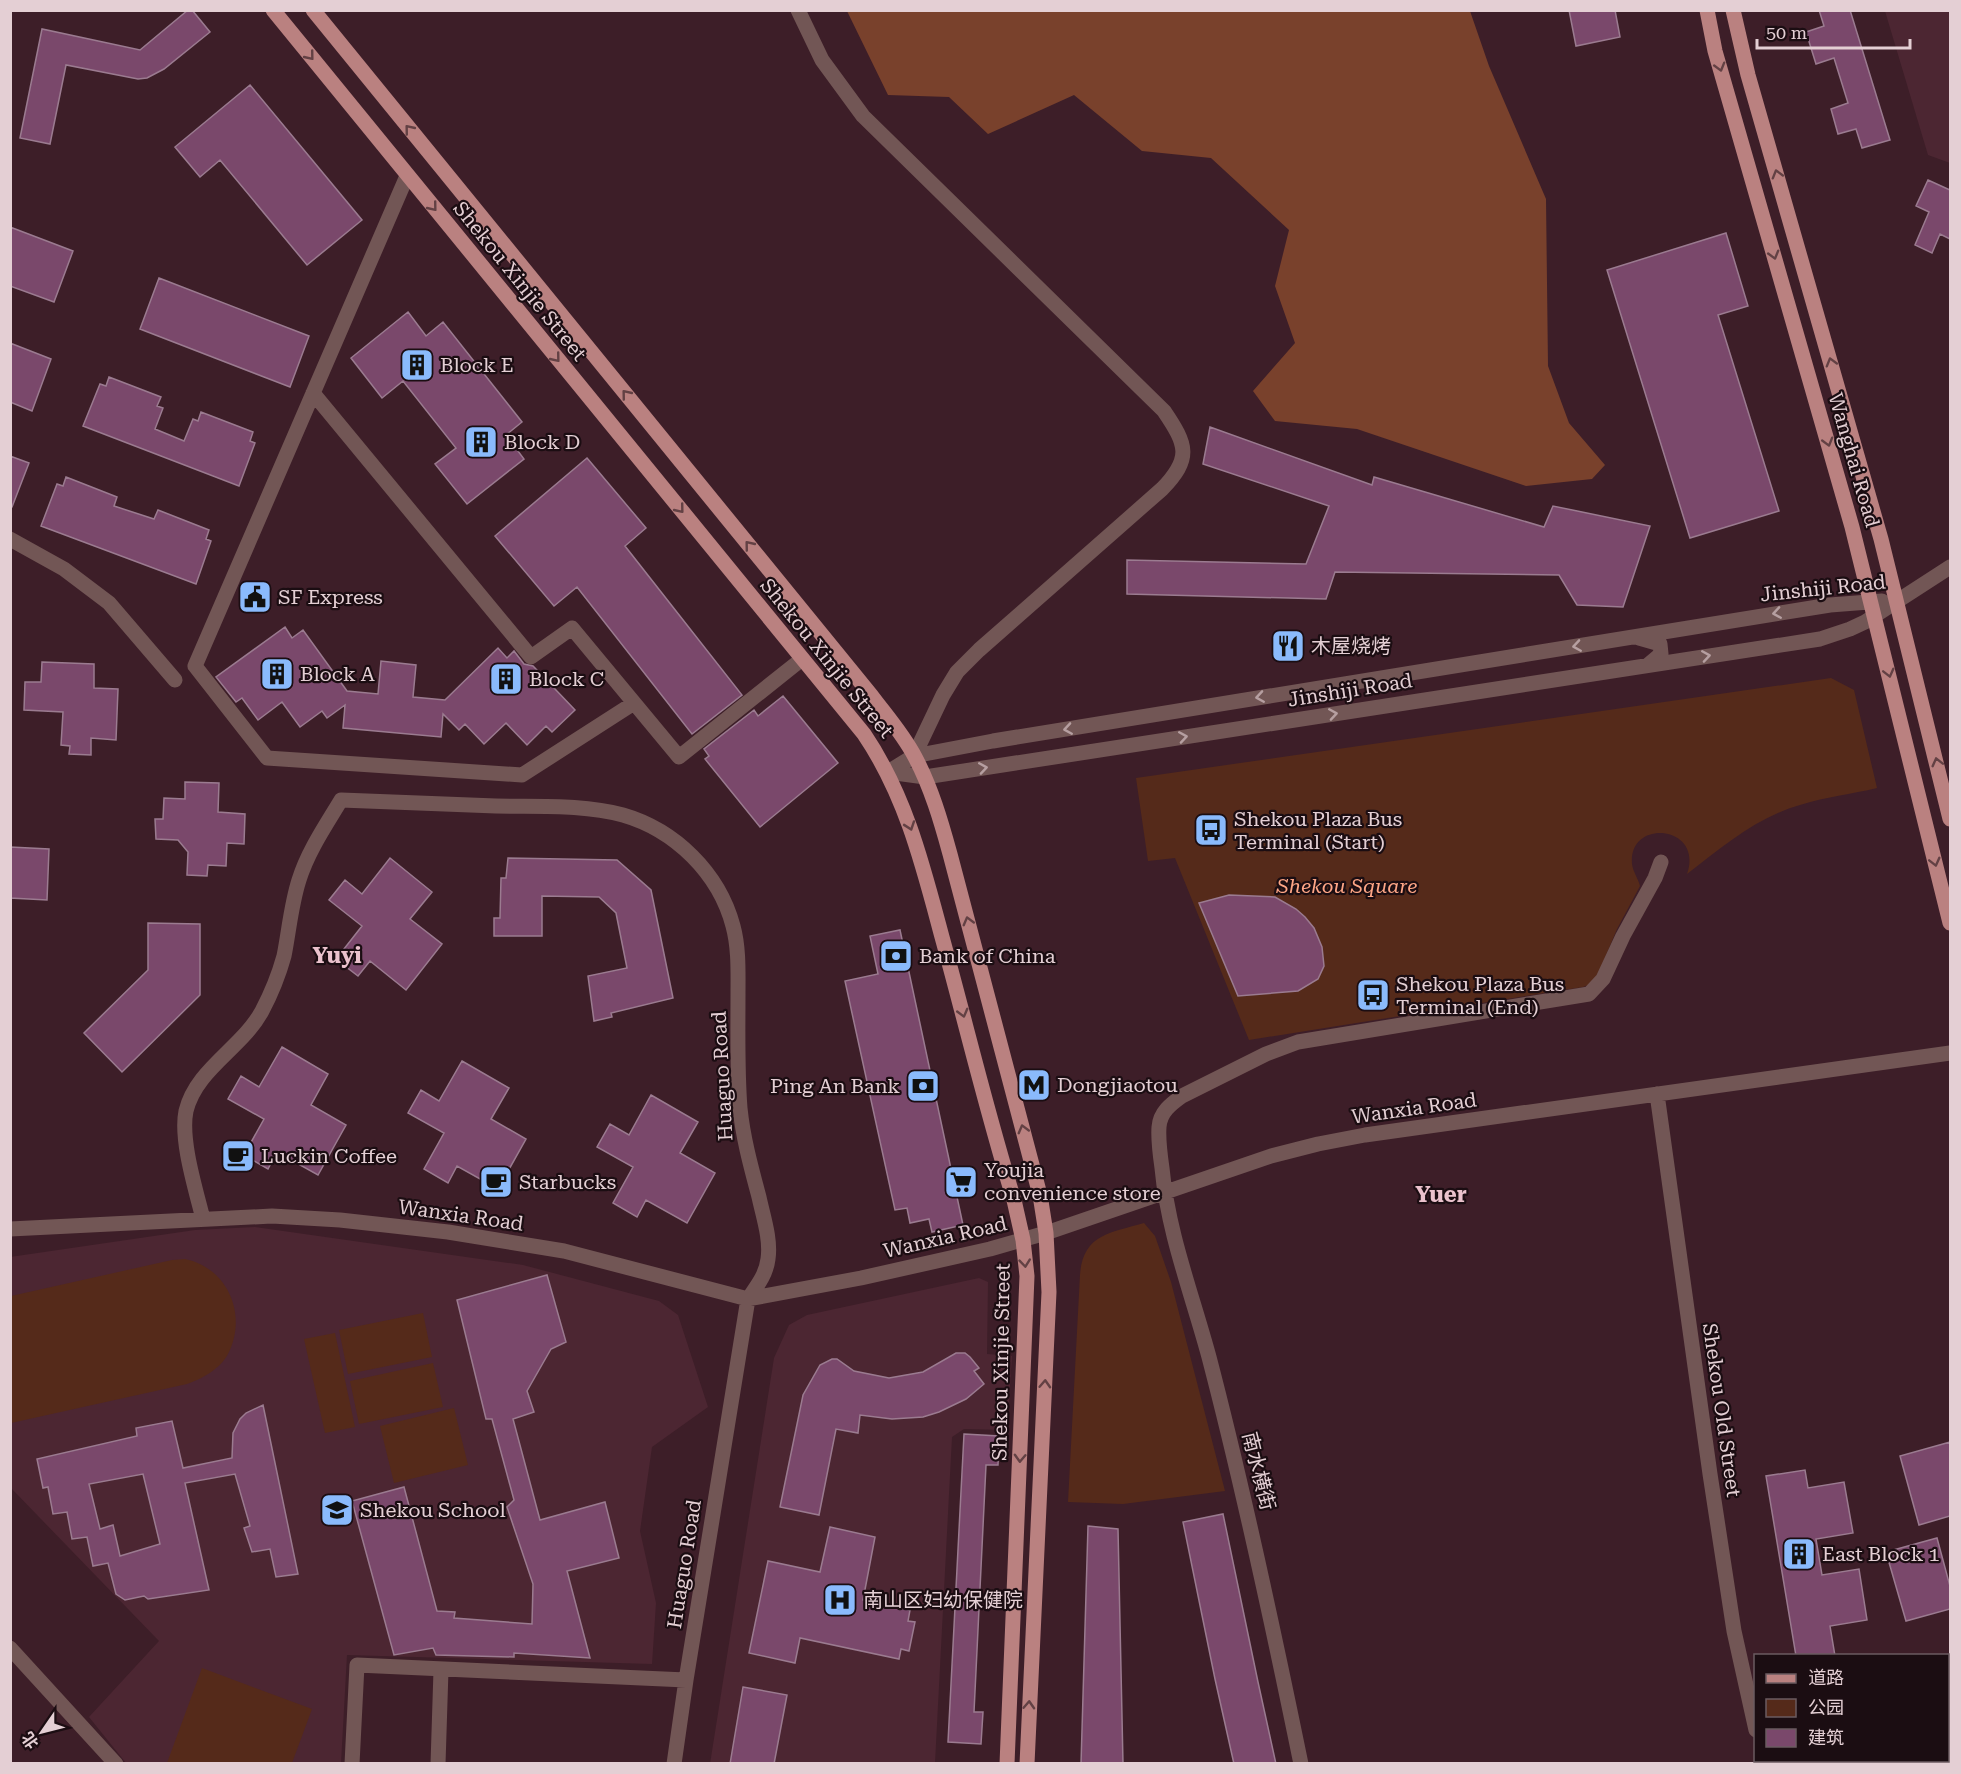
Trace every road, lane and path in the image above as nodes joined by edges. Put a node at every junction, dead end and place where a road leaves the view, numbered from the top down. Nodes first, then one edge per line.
1 (273, 10) edge
2 (313, 10) edge
3 (798, 10) edge
4 (1707, 10) edge
5 (1734, 10) edge
6 (407, 176) junction
7 (313, 393) junction
8 (10, 539) edge
9 (1950, 567) edge
10 (1898, 600) junction
11 (1873, 608) junction
12 (1635, 636) junction
13 (802, 659) junction
14 (1648, 665) junction
15 (175, 680) dead end
16 (634, 703) junction
17 (914, 756) junction
18 (888, 771) junction
19 (925, 777) junction
20 (1950, 819) edge
21 (1661, 862) dead end
22 (1950, 923) edge
23 (1950, 1053) edge
24 (1657, 1094) junction
25 (1164, 1192) junction
26 (203, 1219) junction
27 (10, 1229) edge
28 (1046, 1233) junction
29 (1023, 1240) junction
30 (748, 1299) junction
31 (10, 1648) edge
32 (441, 1670) junction
33 (686, 1680) junction
34 (1754, 1725) edge
35 (116, 1764) edge
36 (352, 1764) edge
37 (438, 1764) edge
38 (674, 1764) edge
39 (1007, 1764) edge
40 (1027, 1764) edge
41 (1301, 1764) edge

1 -> 6 main road, Shekou Xinjie Street
17 -> 2 main road, Shekou Xinjie Street
3 - 17 street
4 -> 11 main road, Wanghai Road
10 -> 5 main road, Wanghai Road
6 - 7 street
6 -> 13 main road, Shekou Xinjie Street
7 - 16 street
7 - 16 street
8 - 15 street
9 - 10 street
10 - 11 street, Jinshiji Road
20 -> 10 main road, Wanghai Road
11 -> 12 street, Jinshiji Road
14 -> 11 street, Jinshiji Road
11 -> 22 main road, Wanghai Road
12 - 14 street
12 -> 17 street, Jinshiji Road
13 - 16 street
13 - 18 main road, Shekou Xinjie Street
19 -> 14 street, Jinshiji Road
17 - 18 street, Jinshiji Road
17 - 19 main road, Shekou Xinjie Street
18 - 19 street, Jinshiji Road
18 -> 29 main road, Shekou Xinjie Street
28 -> 19 main road, Shekou Xinjie Street
21 - 25 street, 南水横街
23 - 24 street, Wanxia Road
24 - 25 street, Wanxia Road
24 - 34 street, Shekou Old Street
25 - 28 street, Wanxia Road
25 - 41 street, 南水横街
26 - 27 street, Wanxia Road
26 - 30 street, Wanxia Road
26 - 30 street, Huaguo Road
28 - 29 street, Wanxia Road
40 -> 28 main road, Shekou Xinjie Street
29 - 30 street, Wanxia Road
29 -> 39 main road, Shekou Xinjie Street
30 - 33 street, Huaguo Road
31 - 35 street
32 - 33 street
32 - 36 street
32 - 37 street
33 - 38 street, Huaguo Road

